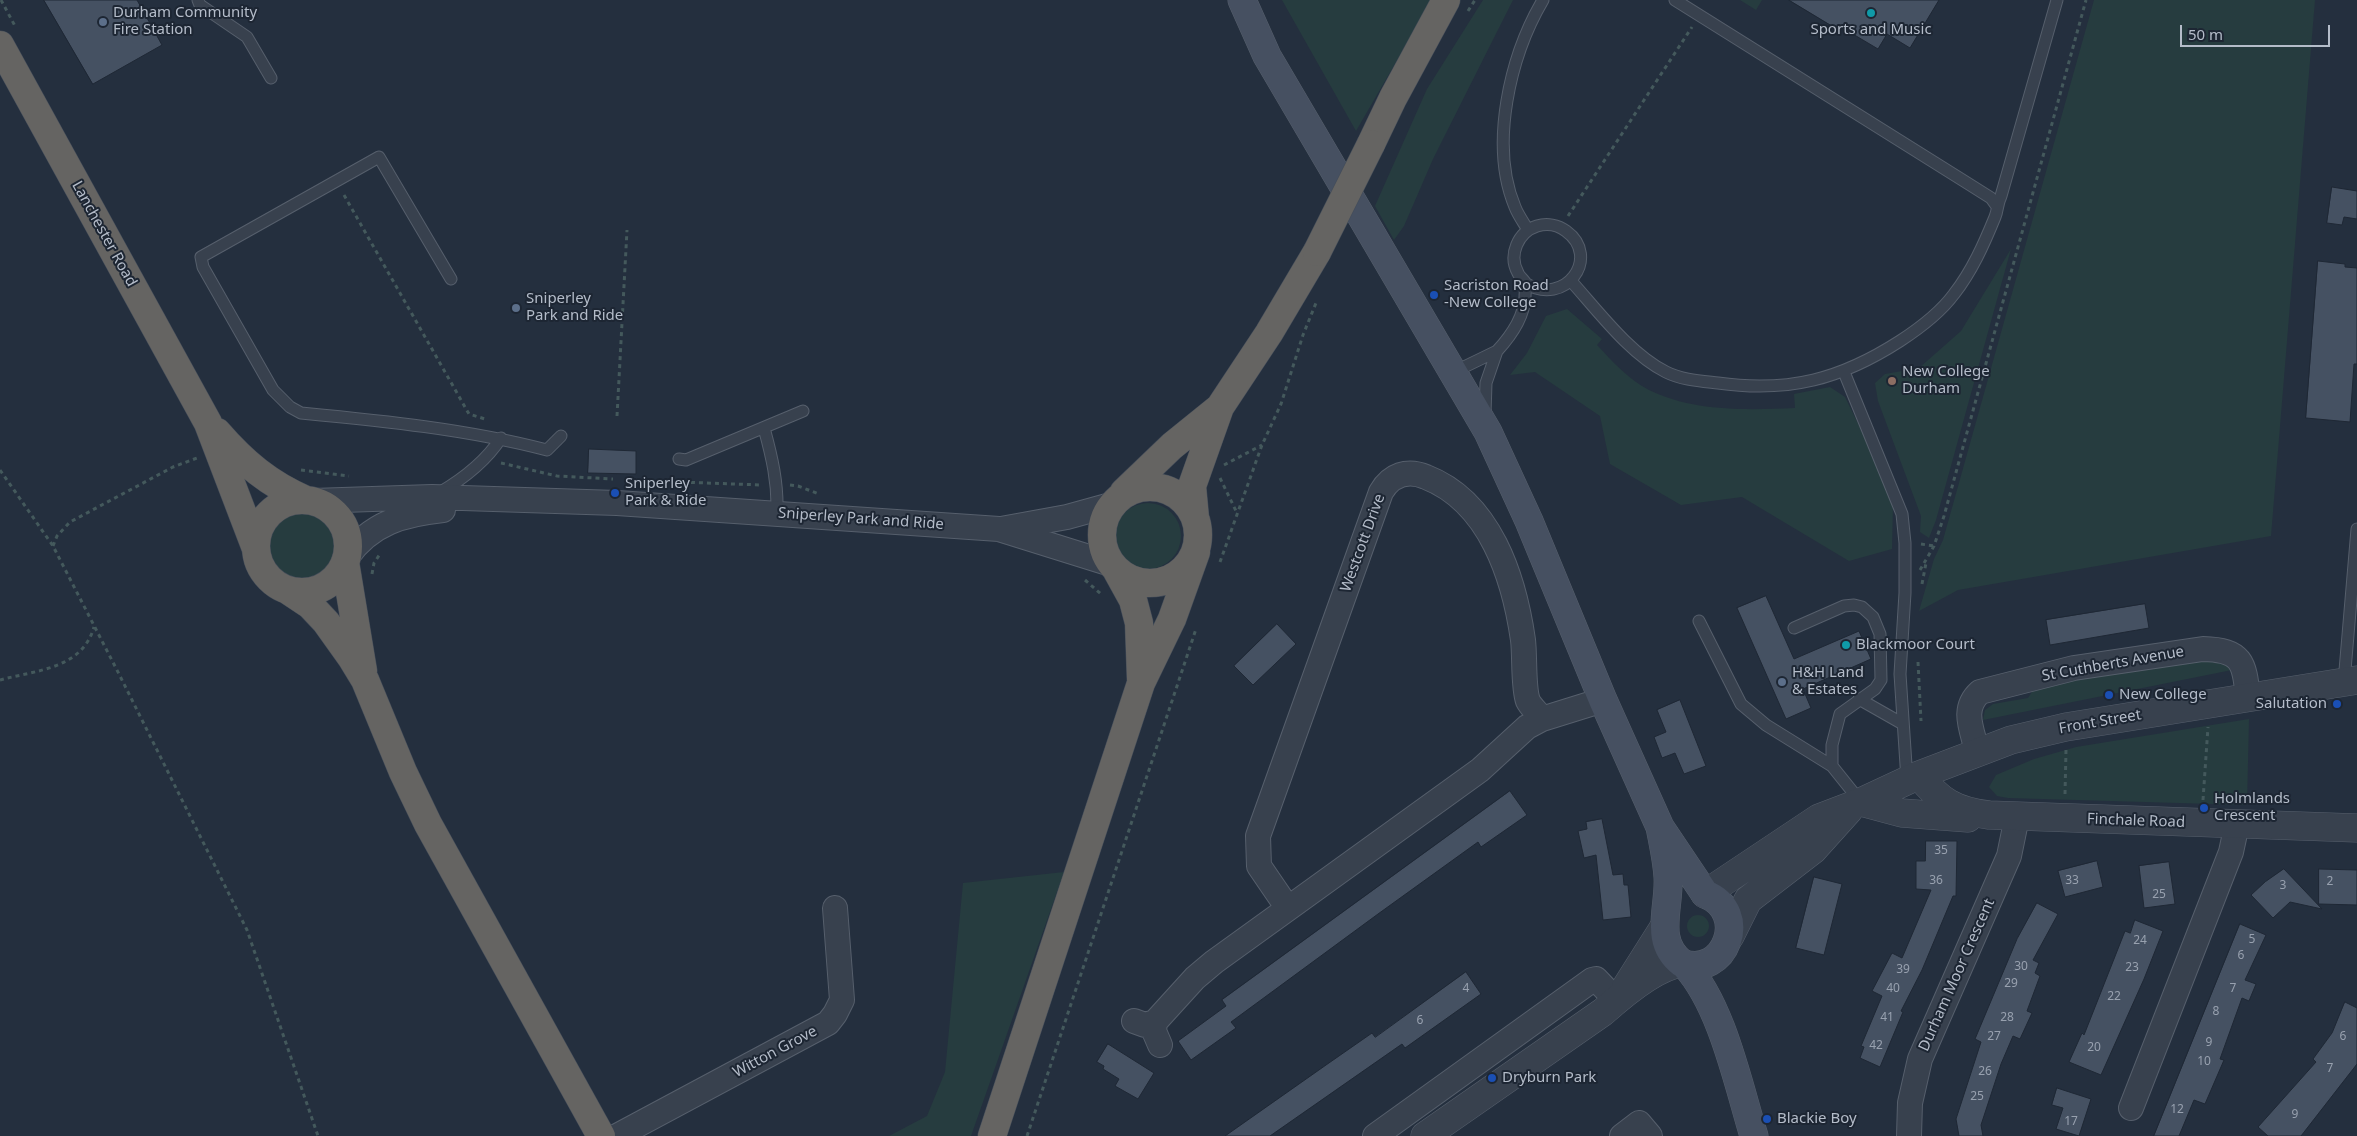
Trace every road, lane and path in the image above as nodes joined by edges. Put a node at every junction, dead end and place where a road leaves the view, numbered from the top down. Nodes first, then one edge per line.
1 (1, 0) edge
2 (198, 0) edge
3 (1242, 0) edge
4 (1446, 0) edge
5 (1543, 0) edge
6 (1675, 0) edge
7 (2057, 0) edge
8 (2086, 0) edge
9 (1699, 15) junction
10 (10, 40) edge
11 (271, 78) dead end
12 (336, 181) junction
13 (1996, 205) junction
14 (1561, 227) junction
15 (627, 230) dead end
16 (1528, 230) junction
17 (451, 279) dead end
18 (1571, 281) junction
19 (1525, 283) junction
20 (1317, 302) dead end
21 (1497, 351) junction
22 (1453, 370) junction
23 (1844, 372) junction
24 (1220, 407) junction
25 (803, 412) dead end
26 (617, 416) dead end
27 (493, 421) dead end
28 (208, 423) junction
29 (1484, 426) junction
30 (764, 428) junction
31 (561, 436) dead end
32 (501, 438) junction
33 (1262, 445) junction
34 (219, 450) junction
35 (680, 459) dead end
36 (0, 470) edge
37 (300, 470) dead end
38 (557, 476) dead end
39 (356, 477) dead end
40 (615, 479) dead end
41 (625, 480) dead end
42 (778, 485) junction
43 (824, 495) dead end
44 (432, 497) junction
45 (310, 501) junction
46 (512, 501) junction
47 (1116, 501) junction
48 (777, 513) junction
49 (1237, 513) junction
50 (1195, 518) junction
51 (999, 529) junction
52 (2357, 529) edge
53 (52, 546) junction
54 (255, 546) junction
55 (382, 551) dead end
56 (346, 560) junction
57 (1207, 560) junction
58 (1114, 568) junction
59 (1083, 579) dead end
60 (370, 580) dead end
61 (1921, 587) dead end
62 (289, 591) junction
63 (1105, 597) dead end
64 (1198, 621) dead end
65 (1699, 621) dead end
66 (94, 626) junction
67 (1794, 628) dead end
68 (1918, 652) dead end
69 (0, 680) edge
70 (365, 680) junction
71 (2351, 681) edge
72 (1141, 683) junction
73 (2248, 697) junction
74 (1859, 699) junction
75 (1603, 700) junction
76 (1542, 719) junction
77 (1903, 724) junction
78 (1921, 729) dead end
79 (2208, 734) dead end
80 (1977, 751) junction
81 (2066, 759) dead end
82 (1832, 766) junction
83 (1913, 777) junction
84 (1858, 804) junction
85 (2011, 817) junction
86 (2065, 819) junction
87 (2202, 823) junction
88 (2237, 824) junction
89 (1660, 827) junction
90 (2357, 828) edge
91 (1705, 894) junction
92 (1287, 907) junction
93 (835, 908) dead end
94 (1665, 923) junction
95 (1728, 941) junction
96 (1684, 964) junction
97 (1618, 999) junction
98 (1721, 1029) junction
99 (1160, 1045) dead end
100 (1429, 1098) junction
101 (2131, 1108) dead end
102 (1436, 1129) edge
103 (318, 1136) edge
104 (601, 1136) edge
105 (617, 1136) edge
106 (992, 1136) edge
107 (1028, 1136) edge
108 (1375, 1136) edge
109 (1622, 1136) edge
110 (1650, 1136) edge
111 (1754, 1136) edge
112 (1909, 1136) edge

1 - 10 path
2 - 11 lane
3 - 22 main road
4 - 24 highway, bridge
5 - 16 lane
6 - 9 lane
7 - 13 lane
8 - 61 path
9 - 13 lane
9 - 14 path
10 - 28 highway, Lanchester Road
12 - 17 lane
12 - 27 path
12 - 32 lane
13 - 23 lane
14 - 16 lane
14 - 18 lane
15 - 26 path
16 - 19 lane
18 - 19 lane
18 - 23 lane
19 - 21 lane
20 - 33 path
21 - 22 lane
21 - 29 lane
22 - 29 main road
23 - 77 lane
24 - 47 highway
24 - 50 highway
25 - 30 lane
28 - 34 highway
28 - 45 highway
29 - 75 main road
30 - 35 lane
30 - 42 lane
31 - 32 lane
32 - 44 lane
33 - 49 path
33 - 49 path
34 - 53 path
34 - 54 highway
36 - 53 path
37 - 39 path
38 - 40 path
41 - 42 path
42 - 43 path
42 - 48 lane
44 - 45 street
44 - 46 street
45 - 54 highway
45 - 56 highway
46 - 48 street, Sniperley Park and Ride
46 - 56 street
47 - 50 highway
47 - 51 street
47 - 58 highway
48 - 51 street, Sniperley Park and Ride
49 - 57 path
50 - 57 highway
51 - 58 street
52 - 71 lane
53 - 66 path
54 - 62 highway
55 - 60 path
56 - 62 highway
56 - 70 highway
57 - 58 highway
57 - 72 highway
58 - 72 highway
59 - 63 path
62 - 70 highway
64 - 107 path
65 - 82 lane
66 - 69 path
66 - 103 path
67 - 74 lane
68 - 78 path
70 - 104 highway
71 - 73 street, Front Street
72 - 106 highway
73 - 80 street, Front Street
73 - 80 street, St Cuthberts Avenue
74 - 77 lane
74 - 82 lane
75 - 76 street
75 - 89 main road
76 - 92 street
76 - 92 street, Westcott Drive
77 - 83 lane
79 - 87 path
80 - 83 street, Front Street
81 - 86 path
82 - 84 lane
83 - 84 street, Front Street
83 - 85 street, Finchale Road
84 - 85 street, Finchale Road
84 - 91 street, Front Street
84 - 95 street, Front Street
85 - 86 street, Finchale Road
85 - 112 street, Durham Moor Crescent
86 - 87 street, Finchale Road
87 - 88 street, Finchale Road
88 - 90 street, Finchale Road
88 - 101 street
89 - 91 main road
89 - 94 main road
91 - 94 main road
91 - 95 main road
92 - 99 street
93 - 105 street, Witton Grove
94 - 96 main road
94 - 97 street
95 - 96 main road
95 - 98 main road
96 - 97 street
96 - 98 main road
97 - 100 street
97 - 102 street
98 - 111 main road
100 - 102 street
100 - 108 street
109 - 110 street

